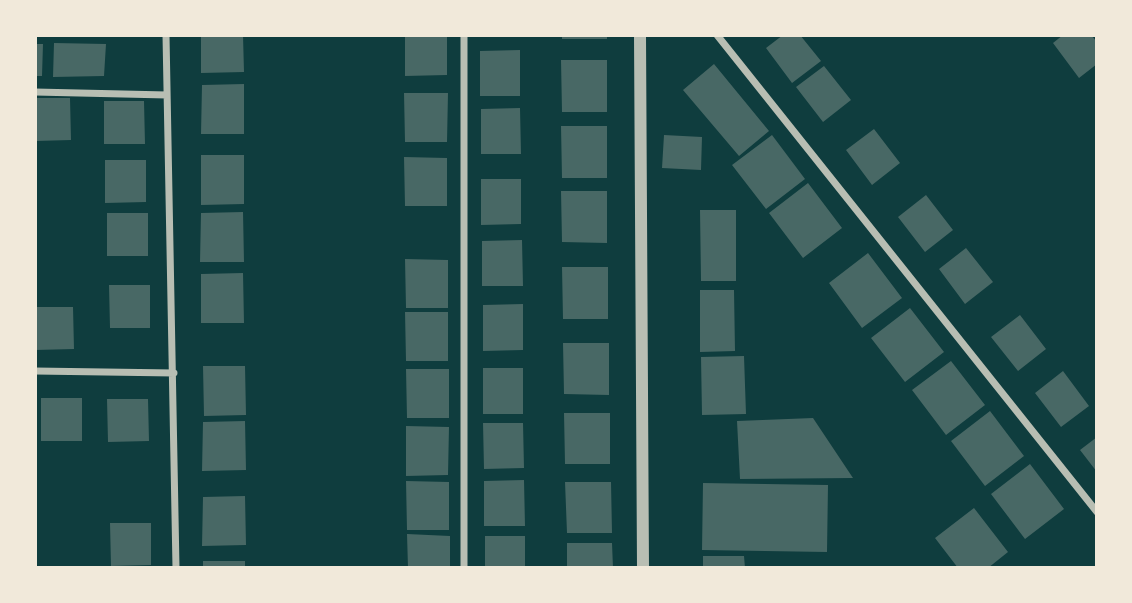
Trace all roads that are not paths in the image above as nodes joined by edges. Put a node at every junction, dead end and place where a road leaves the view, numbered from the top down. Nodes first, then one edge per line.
1 (166, 35) edge
2 (464, 35) edge
3 (640, 35) edge
4 (717, 35) edge
5 (35, 92) edge
6 (167, 95) junction
7 (35, 371) edge
8 (174, 373) junction
9 (1097, 512) edge
10 (176, 568) edge
11 (464, 568) edge
12 (643, 568) edge

1 - 6 street
2 - 11 street
3 - 12 street
4 - 9 street
5 - 6 street
6 - 8 street
7 - 8 street
8 - 10 street

